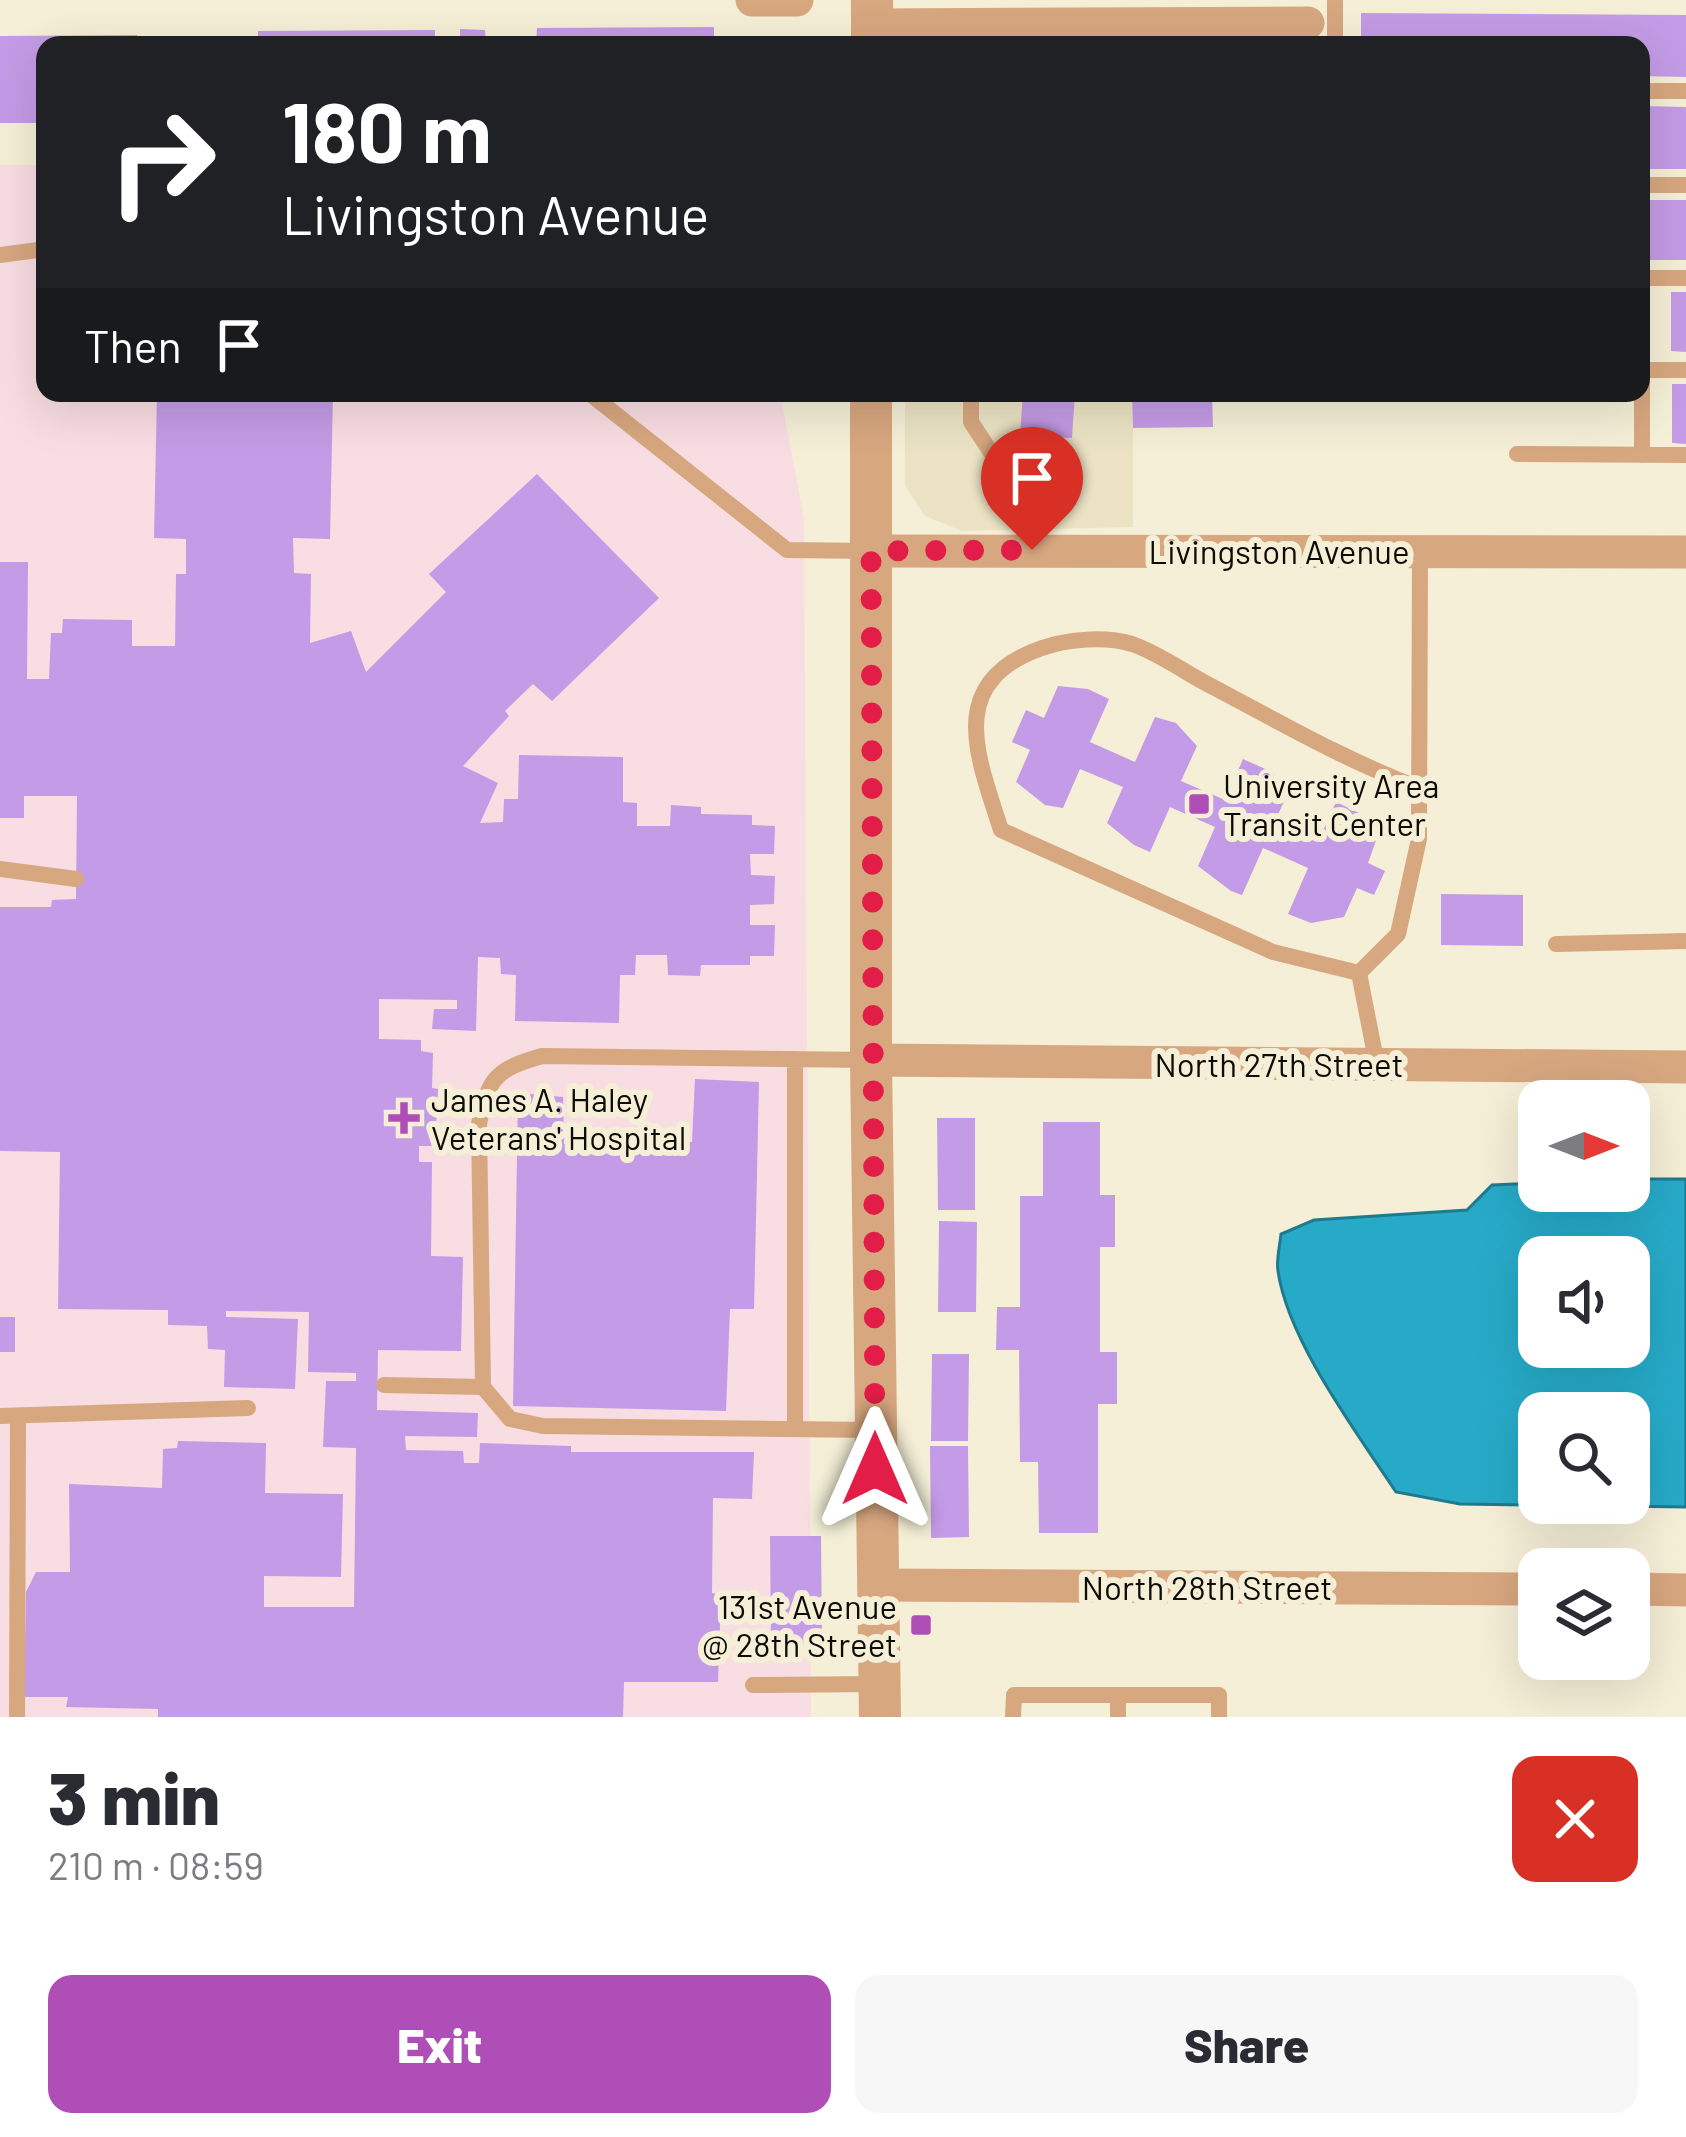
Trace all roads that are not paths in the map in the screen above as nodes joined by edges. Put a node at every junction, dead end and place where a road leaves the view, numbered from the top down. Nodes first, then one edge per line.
1 (752, 0) edge
2 (796, 0) edge
3 (1335, 0) edge
4 (1307, 23) dead end
5 (872, 24) edge
6 (1335, 36) edge
7 (1650, 91) edge
8 (1686, 91) edge
9 (1686, 184) edge
10 (1650, 185) edge
11 (36, 250) edge
12 (0, 255) edge
13 (1650, 278) edge
14 (1686, 278) edge
15 (1650, 370) edge
16 (1686, 370) edge
17 (600, 402) edge
18 (871, 402) edge
19 (971, 402) edge
20 (1642, 402) edge
21 (1517, 454) dead end
22 (1642, 454) junction
23 (1686, 455) edge
24 (1032, 550) junction
25 (871, 551) junction
26 (1686, 552) edge
27 (1420, 553) junction
28 (1419, 788) junction
29 (0, 869) edge
30 (76, 879) dead end
31 (1686, 941) edge
32 (1556, 944) dead end
33 (1359, 973) junction
34 (795, 1059) junction
35 (871, 1060) junction
36 (1377, 1065) junction
37 (1686, 1067) edge
38 (384, 1385) dead end
39 (483, 1387) junction
40 (248, 1408) dead end
41 (9, 1417) edge
42 (795, 1429) junction
43 (874, 1430) junction
44 (876, 1585) junction
45 (1518, 1589) edge
46 (1650, 1589) edge
47 (1686, 1590) edge
48 (752, 1685) dead end
49 (1118, 1695) junction
50 (880, 1701) edge
51 (17, 1717) edge
52 (1013, 1717) edge
53 (1118, 1717) edge
54 (1219, 1717) edge

1 - 2 street
3 - 6 lane
4 - 5 street
7 - 8 lane
9 - 10 lane
11 - 12 lane
13 - 14 lane
15 - 16 lane
17 - 25 lane
18 - 25 street
19 - 24 lane
20 - 22 lane
21 - 22 lane
22 - 23 lane
24 - 25 street, Livingston Avenue
24 - 27 street, Livingston Avenue
25 - 35 street
26 - 27 street, Livingston Avenue
27 - 28 lane
28 - 33 lane
28 - 33 lane
29 - 30 lane
31 - 32 lane
33 - 36 lane
34 - 35 lane
34 - 39 lane
34 - 42 lane
35 - 36 street, North 27th Street
35 - 43 street
36 - 37 street, North 27th Street
38 - 39 lane
39 - 42 lane
40 - 41 lane
41 - 51 lane
42 - 43 lane
43 - 44 street
44 - 45 street, North 28th Street
44 - 50 street
46 - 47 street
48 - 50 lane
49 - 52 lane
49 - 53 lane
49 - 54 lane

